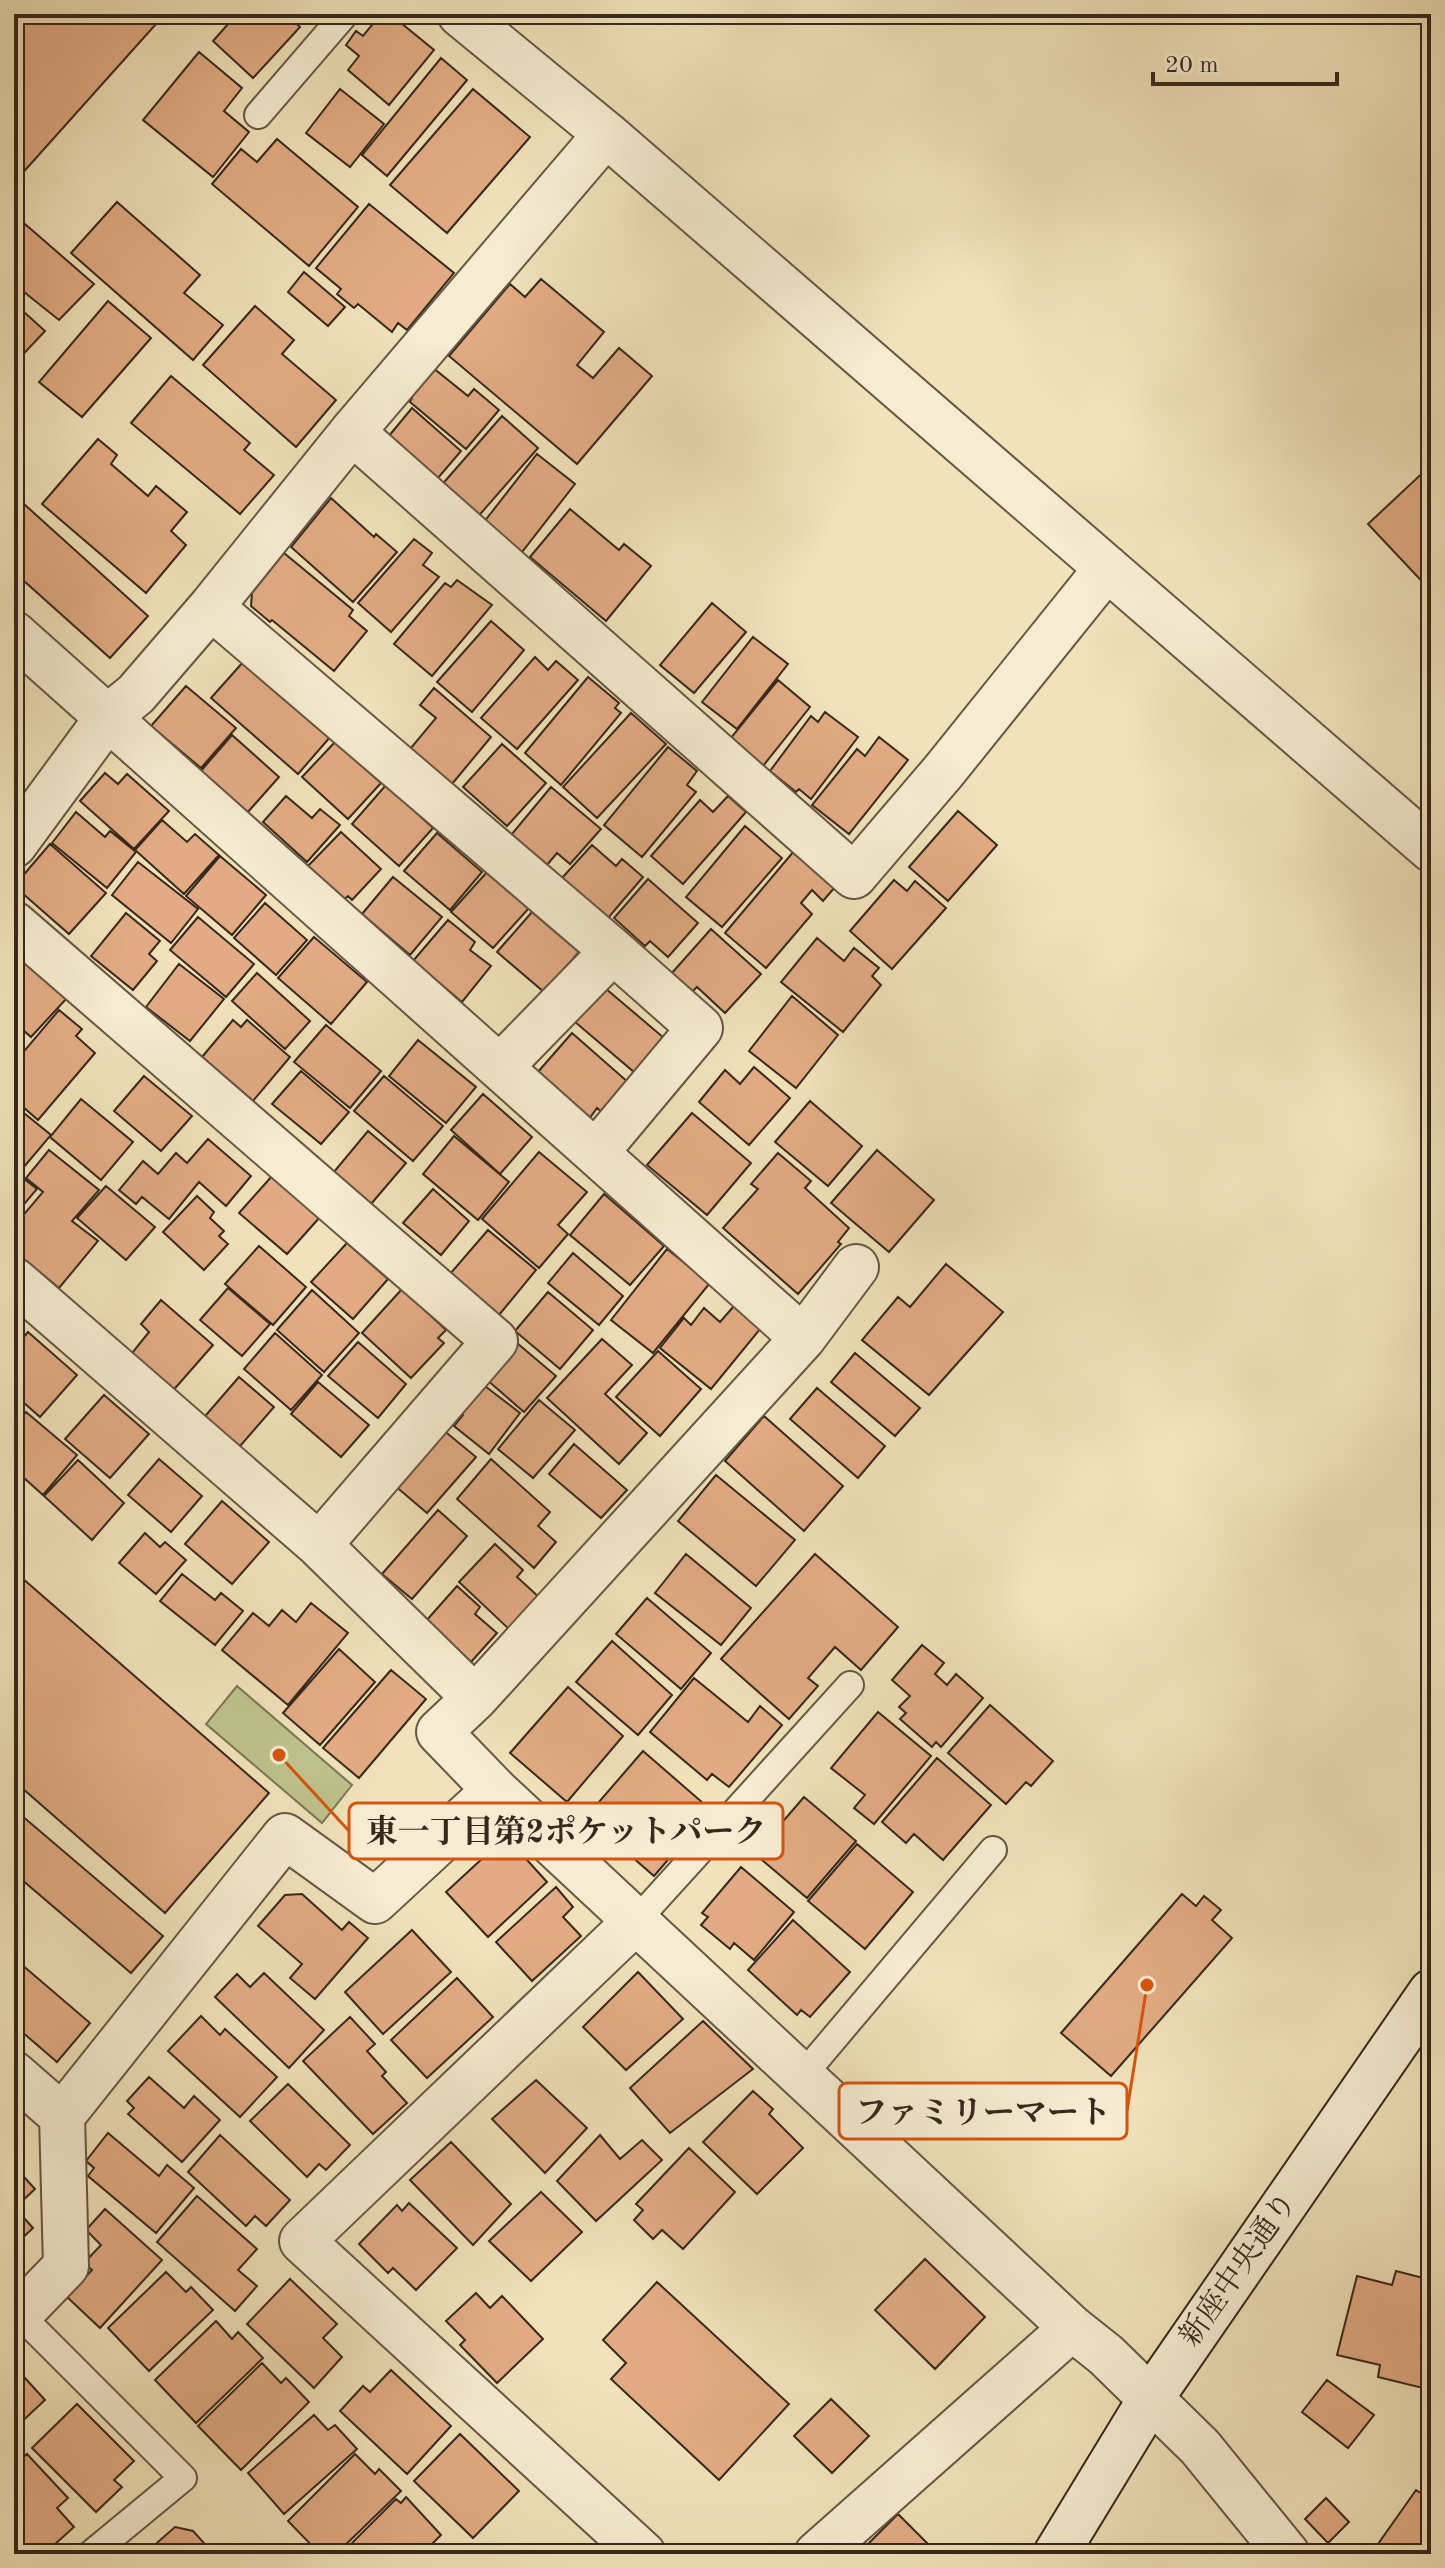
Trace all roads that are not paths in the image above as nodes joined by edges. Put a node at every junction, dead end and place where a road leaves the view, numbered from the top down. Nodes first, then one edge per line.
1 (345, 14) edge
2 (460, 14) edge
3 (258, 115) dead end
4 (606, 134) junction
5 (352, 432) junction
6 (1107, 568) junction
7 (211, 607) junction
8 (14, 634) edge
9 (108, 717) junction
10 (14, 845) edge
11 (1431, 849) edge
12 (14, 924) edge
13 (613, 951) junction
14 (500, 1067) junction
15 (597, 1151) junction
16 (856, 1267) dead end
17 (14, 1280) edge
18 (803, 1338) junction
19 (319, 1545) junction
20 (850, 1685) dead end
21 (475, 1698) junction
22 (495, 1790) junction
23 (993, 1850) dead end
24 (637, 1920) junction
25 (1431, 1992) edge
26 (14, 2074) edge
27 (803, 2075) junction
28 (62, 2116) junction
29 (17, 2318) edge
30 (1072, 2328) junction
31 (1151, 2398) junction
32 (91, 2554) edge
33 (643, 2554) edge
34 (817, 2554) edge
35 (1056, 2554) edge
36 (1287, 2554) edge

1 - 3 lane
2 - 4 street
4 - 5 street
4 - 6 street
5 - 6 street
5 - 7 street
6 - 11 street
7 - 9 street
7 - 13 street
8 - 9 street
9 - 10 street
9 - 14 street
12 - 19 street
13 - 14 street
13 - 15 street
14 - 15 street
15 - 18 street
16 - 18 street
17 - 19 street
18 - 21 street
19 - 21 street
20 - 24 lane
21 - 22 street
22 - 24 street
22 - 28 street
23 - 27 lane
24 - 27 street
24 - 33 street
25 - 31 street, 新座中央通り
26 - 28 street
27 - 30 street
28 - 29 street
29 - 32 lane
30 - 31 street
30 - 34 street
31 - 35 street, 新座中央通り
31 - 36 street

